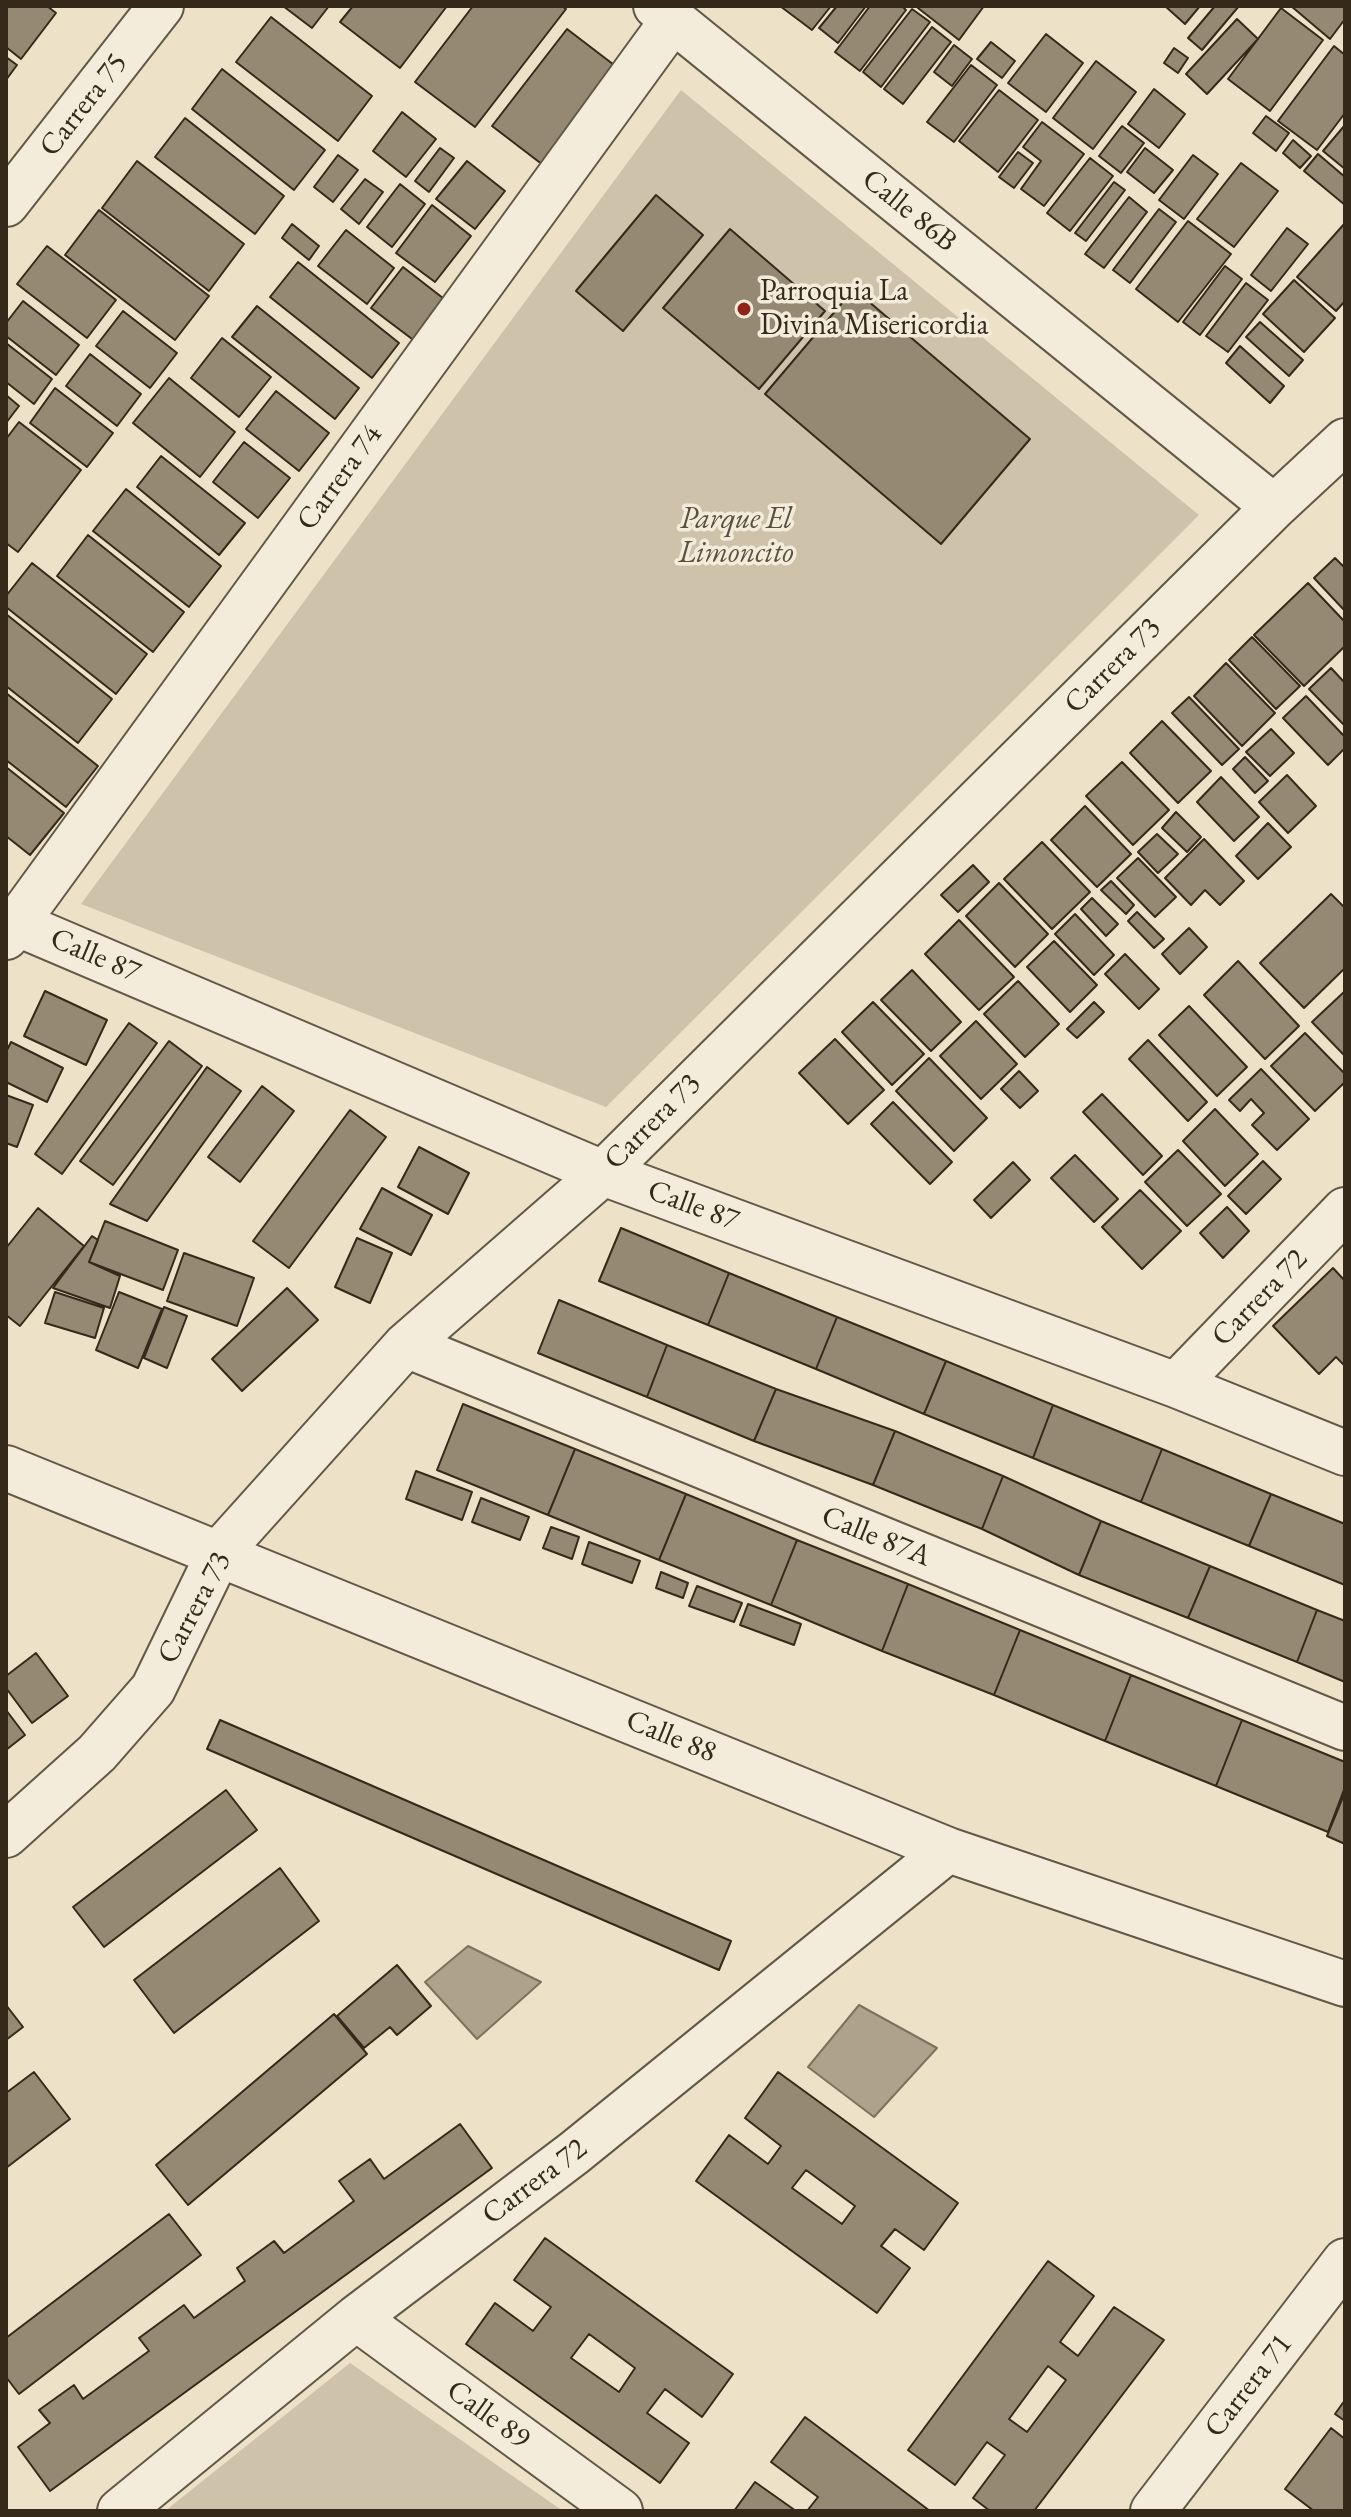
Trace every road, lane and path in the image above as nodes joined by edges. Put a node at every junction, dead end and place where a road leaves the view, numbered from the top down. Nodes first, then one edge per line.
1 (161, 6) edge
2 (664, 13) edge
3 (6, 204) edge
4 (1345, 441) edge
5 (1274, 507) junction
6 (9, 926) edge
7 (603, 1173) junction
8 (1345, 1210) edge
9 (406, 1345) junction
10 (1176, 1385) junction
11 (1345, 1453) edge
12 (6, 1468) edge
13 (219, 1553) junction
14 (1345, 1728) edge
15 (6, 1835) edge
16 (948, 1850) junction
17 (1345, 1984) edge
18 (1345, 2261) edge
19 (356, 2318) junction
20 (120, 2511) edge
21 (620, 2511) edge
22 (1153, 2511) edge

1 - 3 street, Carrera 75
2 - 5 street, Calle 86B
2 - 6 street, Carrera 74
4 - 5 street, Carrera 73
5 - 7 street, Carrera 73
6 - 7 street, Calle 87
7 - 9 street, Carrera 73
7 - 10 street, Calle 87
8 - 10 street, Carrera 72
9 - 13 street, Carrera 73
9 - 14 street, Calle 87A
10 - 11 street, Calle 87
12 - 13 street, Calle 88
13 - 15 street, Carrera 73
13 - 16 street, Calle 88
16 - 17 street, Calle 88
16 - 19 street, Carrera 72
18 - 22 street, Carrera 71
19 - 20 street, Carrera 72
19 - 21 street, Calle 89

